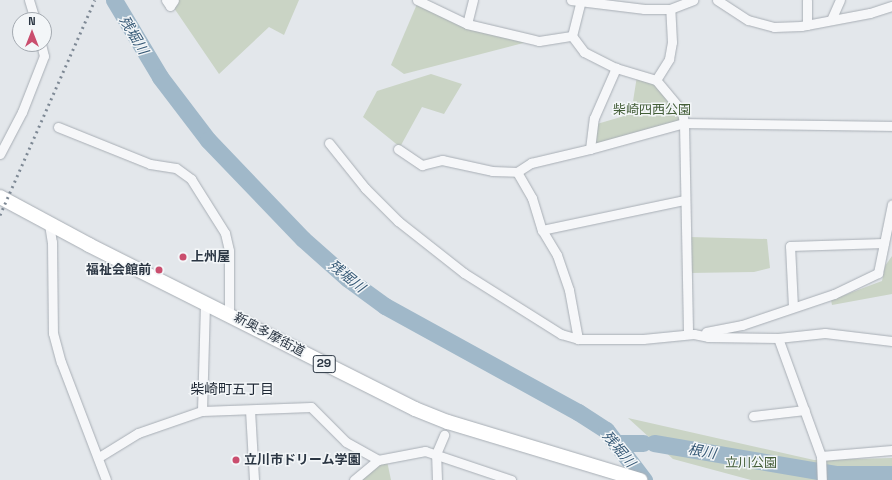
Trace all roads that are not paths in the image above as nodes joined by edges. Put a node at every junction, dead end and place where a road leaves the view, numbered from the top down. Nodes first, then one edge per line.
1 (29, 0) edge
2 (166, 0) edge
3 (174, 0) edge
4 (417, 0) edge
5 (473, 0) edge
6 (577, 0) edge
7 (693, 0) edge
8 (717, 0) edge
9 (807, 0) edge
10 (840, 0) edge
11 (892, 6) edge
12 (670, 9) junction
13 (33, 12) edge
14 (831, 20) junction
15 (467, 24) junction
16 (807, 25) junction
17 (572, 36) junction
18 (43, 52) edge
19 (616, 68) junction
20 (656, 80) junction
21 (684, 123) junction
22 (892, 126) edge
23 (58, 127) dead end
24 (329, 142) dead end
25 (398, 149) dead end
26 (590, 149) junction
27 (0, 154) edge
28 (518, 172) junction
29 (0, 197) edge
30 (684, 200) junction
31 (892, 204) edge
32 (49, 224) junction
33 (542, 230) junction
34 (884, 243) junction
35 (205, 301) junction
36 (793, 307) junction
37 (229, 314) junction
38 (691, 334) junction
39 (778, 338) junction
40 (578, 339) junction
41 (892, 341) edge
42 (250, 410) junction
43 (805, 410) junction
44 (202, 411) junction
45 (753, 416) dead end
46 (444, 435) dead end
47 (892, 450) edge
48 (436, 454) junction
49 (821, 456) junction
50 (99, 457) junction
51 (378, 460) junction
52 (615, 476) edge
53 (106, 480) edge
54 (254, 480) edge
55 (354, 480) edge
56 (437, 480) edge
57 (511, 480) edge
58 (640, 480) edge
59 (822, 480) edge

1 - 13 street
2 - 3 street
4 - 15 street
5 - 15 street
6 - 12 street
6 - 17 street
7 - 12 street
8 - 16 street
9 - 16 street
10 - 14 street
11 - 14 street
12 - 20 street
14 - 16 street
15 - 17 street
17 - 19 street
18 - 27 street
19 - 20 street
19 - 26 street
20 - 21 street
21 - 22 street
21 - 26 street
21 - 30 street
23 - 37 street
24 - 40 street
25 - 28 street
26 - 28 street
28 - 33 street
29 - 32 main road, 新奥多摩街道 / 29
30 - 33 street
30 - 38 street
31 - 34 street
32 - 35 main road, 新奥多摩街道 / 29
32 - 50 street
33 - 40 street
34 - 36 street
34 - 36 street
35 - 37 main road, 新奥多摩街道 / 29
35 - 44 street
36 - 38 street
37 - 52 main road, 新奥多摩街道 / 29
38 - 39 street
38 - 40 street
39 - 41 street
39 - 43 street
42 - 44 street
42 - 51 street
42 - 54 street
43 - 45 street
43 - 49 street
44 - 50 street
46 - 48 street
47 - 49 street
48 - 51 street
48 - 56 street
48 - 57 street
49 - 59 street
50 - 53 street
51 - 55 street
52 - 58 main road, 新奥多摩街道 / 29

